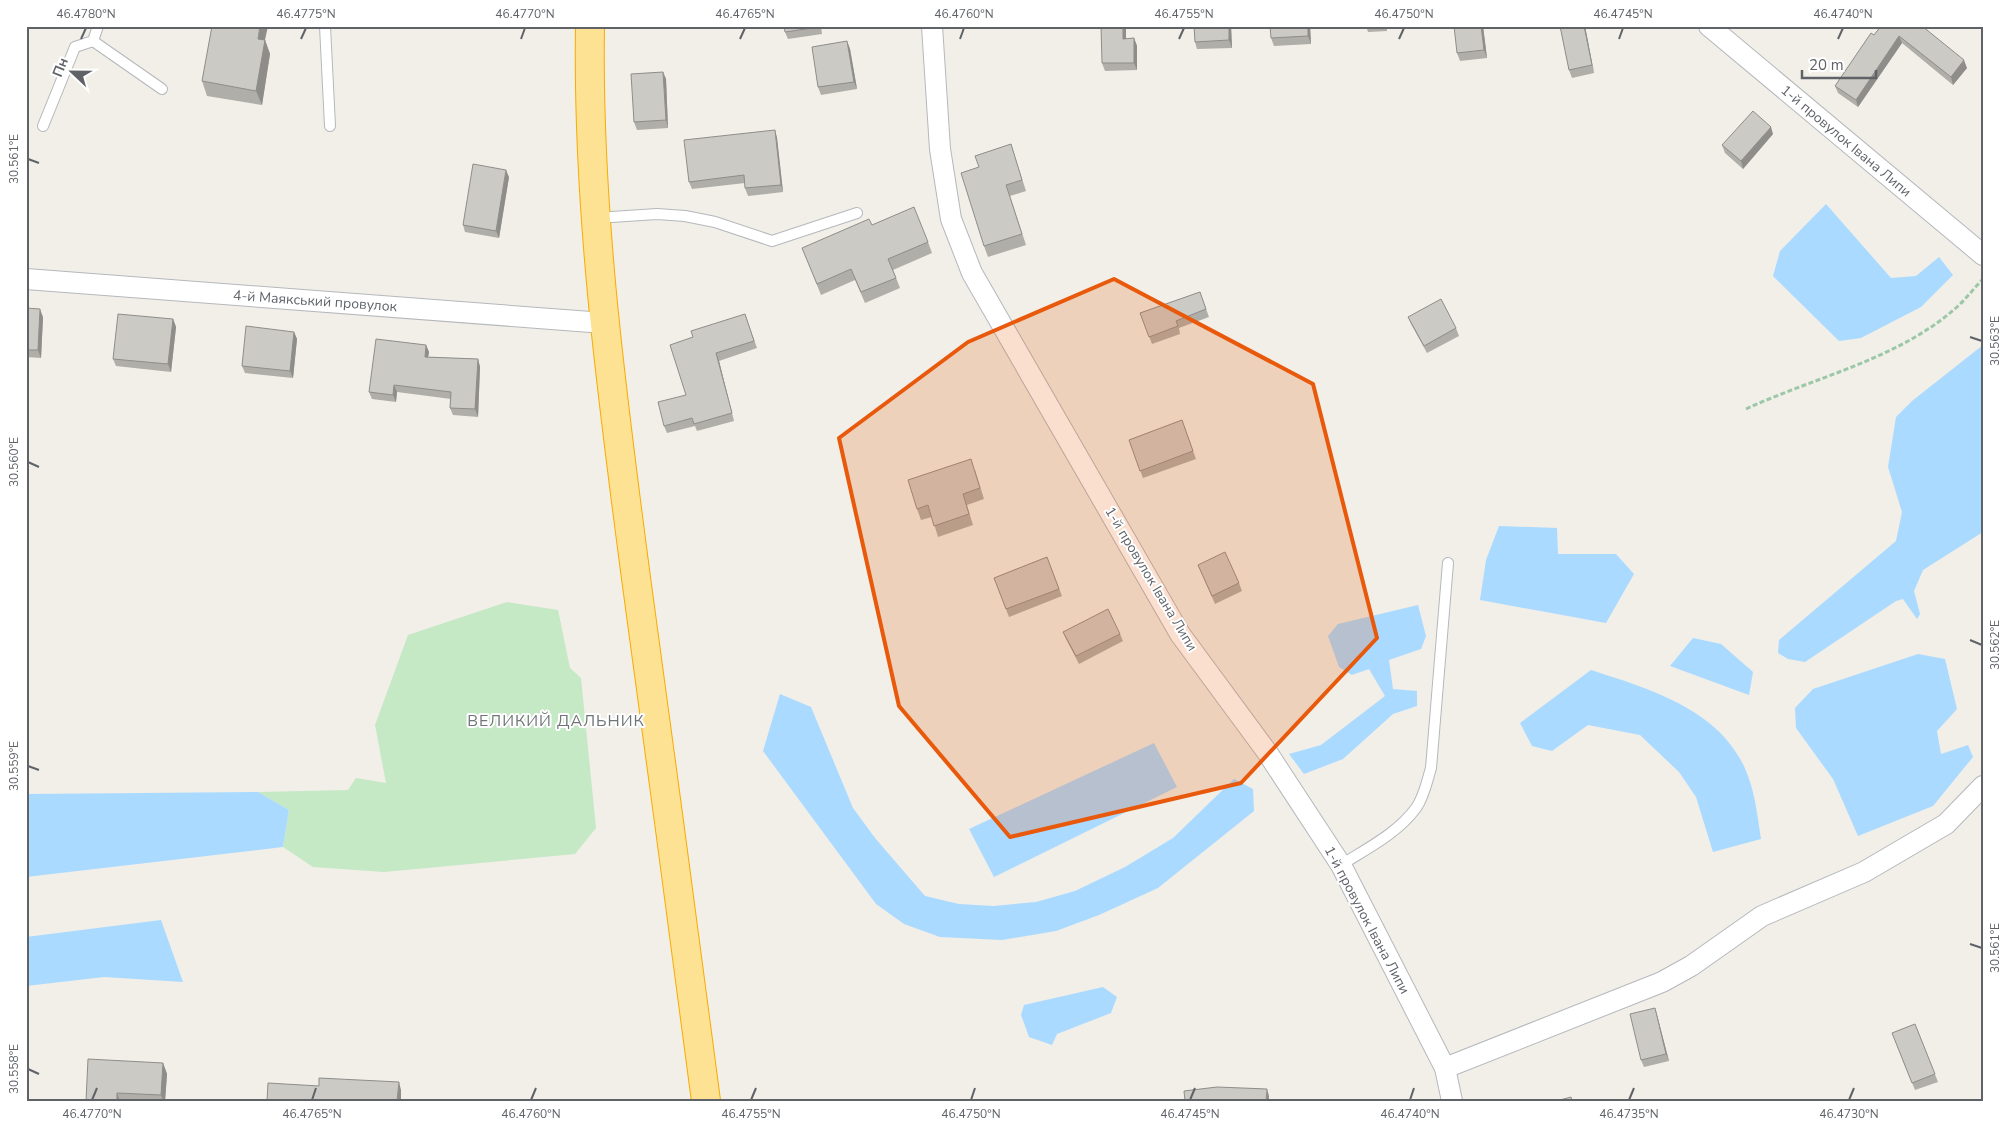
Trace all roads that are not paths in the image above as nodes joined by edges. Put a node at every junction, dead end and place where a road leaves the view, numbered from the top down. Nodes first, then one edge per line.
1 (98, 26) edge
2 (325, 26) edge
3 (590, 26) edge
4 (932, 26) edge
5 (1709, 26) edge
6 (93, 41) junction
7 (162, 88) dead end
8 (43, 126) dead end
9 (330, 126) dead end
10 (857, 213) dead end
11 (595, 218) junction
12 (1983, 255) edge
13 (26, 279) edge
14 (604, 323) junction
15 (1448, 564) dead end
16 (1983, 786) edge
17 (1341, 865) junction
18 (1445, 1068) junction
19 (706, 1101) edge
20 (1452, 1101) edge

1 - 6 lane
2 - 9 lane
3 - 11 highway
4 - 17 street, 1-й провулок Івана Липи
5 - 12 street, 1-й провулок Івана Липи
6 - 7 lane
6 - 8 lane
10 - 11 lane
11 - 14 highway
13 - 14 street, 4-й Маякський провулок
14 - 19 highway
15 - 17 lane
16 - 18 street
17 - 18 street, 1-й провулок Івана Липи
18 - 20 street, 1-й провулок Івана Липи

